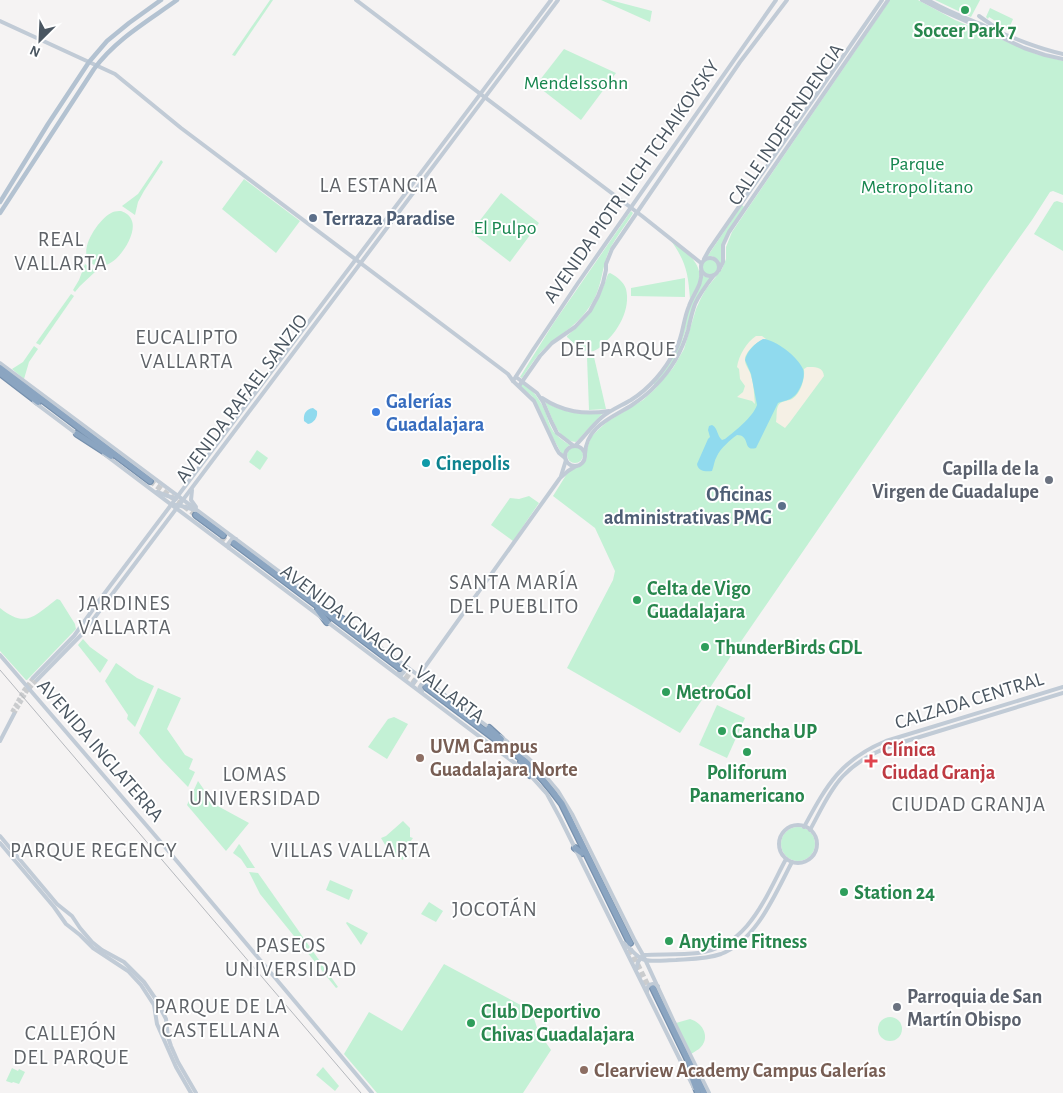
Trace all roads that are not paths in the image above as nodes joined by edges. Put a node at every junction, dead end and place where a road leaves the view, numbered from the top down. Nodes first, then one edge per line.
1 (161, 0) edge
2 (178, 0) edge
3 (356, 0) edge
4 (551, 0) edge
5 (558, 0) edge
6 (776, 0) edge
7 (787, 0) edge
8 (882, 0) edge
9 (888, 0) edge
10 (922, 0) edge
11 (928, 0) edge
12 (943, 10) junction
13 (978, 16) dead end
14 (0, 21) edge
15 (1007, 37) junction
16 (1063, 54) edge
17 (1063, 59) edge
18 (89, 62) junction
19 (97, 65) junction
20 (480, 94) junction
21 (485, 97) junction
22 (0, 202) edge
23 (631, 207) junction
24 (637, 212) junction
25 (0, 215) edge
26 (355, 260) junction
27 (703, 261) junction
28 (361, 264) junction
29 (701, 270) junction
30 (719, 270) junction
31 (714, 275) junction
32 (0, 363) edge
33 (0, 368) edge
34 (0, 375) edge
35 (515, 379) junction
36 (16, 380) junction
37 (522, 381) junction
38 (653, 385) junction
39 (519, 386) junction
40 (17, 389) joint
41 (34, 389) junction
42 (539, 396) junction
43 (611, 411) junction
44 (77, 434) junction
45 (574, 446) junction
46 (585, 454) junction
47 (111, 456) junction
48 (565, 459) junction
49 (576, 466) junction
50 (560, 478) junction
51 (151, 484) junction
52 (185, 486) junction
53 (193, 486) junction
54 (170, 490) junction
55 (177, 497) junction
56 (183, 500) junction
57 (171, 505) junction
58 (177, 507) junction
59 (196, 514) junction
60 (212, 522) junction
61 (230, 536) junction
62 (222, 538) junction
63 (232, 544) junction
64 (308, 598) junction
65 (318, 610) junction
66 (344, 620) junction
67 (327, 622) junction
68 (0, 655) edge
69 (399, 669) junction
70 (419, 676) junction
71 (412, 685) junction
72 (1063, 686) edge
73 (426, 688) junction
74 (1063, 693) edge
75 (489, 728) junction
76 (0, 736) edge
77 (0, 741) edge
78 (515, 753) junction
79 (521, 762) junction
80 (840, 771) junction
81 (846, 774) junction
82 (530, 775) junction
83 (554, 793) junction
84 (564, 802) junction
85 (814, 808) junction
86 (820, 811) junction
87 (804, 827) junction
88 (810, 830) junction
89 (0, 836) edge
90 (585, 842) junction
91 (0, 843) edge
92 (575, 848) junction
93 (584, 852) junction
94 (786, 859) junction
95 (792, 862) junction
96 (66, 911) junction
97 (60, 916) junction
98 (75, 921) junction
99 (68, 926) junction
100 (621, 939) junction
101 (630, 944) junction
102 (714, 949) junction
103 (716, 955) junction
104 (642, 956) junction
105 (645, 960) junction
106 (636, 971) junction
107 (652, 989) junction
108 (173, 1057) junction
109 (191, 1090) edge
110 (196, 1093) edge
111 (372, 1093) edge
112 (700, 1093) edge
113 (709, 1093) edge

1 - 18 main road
2 - 19 main road
3 - 20 street
4 - 20 street, AVENIDA RAFAEL SANZIO
5 - 21 street, AVENIDA RAFAEL SANZIO
6 - 23 street, AVENIDA PIOTR ILICH TCHAIKOVSKY
7 - 24 street, AVENIDA PIOTR ILICH TCHAIKOVSKY
8 - 27 street, CALLE INDEPENDENCIA
9 - 30 street, CALLE INDEPENDENCIA
10 - 12 street
11 - 12 street
12 - 15 street
13 - 15 street
14 - 18 street
15 - 16 street
15 - 17 street
18 - 19 street
18 - 22 main road
19 - 25 main road
19 - 26 street
20 - 21 street
20 - 26 street, AVENIDA RAFAEL SANZIO
21 - 23 street
21 - 28 street, AVENIDA RAFAEL SANZIO
23 - 24 street
23 - 35 street, AVENIDA PIOTR ILICH TCHAIKOVSKY
24 - 27 street
24 - 37 street, AVENIDA PIOTR ILICH TCHAIKOVSKY
26 - 28 street
26 - 52 street, AVENIDA RAFAEL SANZIO
27 - 29 street
27 - 30 street
28 - 35 street
28 - 53 street, AVENIDA RAFAEL SANZIO
29 - 31 street
29 - 38 street
30 - 31 street
31 - 38 street
32 - 41 street, AVENIDA IGNACIO L. VALLARTA
33 - 36 highway, AVENIDA IGNACIO L. VALLARTA
34 - 40 highway
34 - 47 highway, AVENIDA IGNACIO L. VALLARTA
35 - 37 street
35 - 39 street
36 - 41 highway
36 - 51 highway, AVENIDA IGNACIO L. VALLARTA
37 - 39 street, AVENIDA PIOTR ILICH TCHAIKOVSKY
37 - 42 street
38 - 43 street
38 - 46 street
39 - 48 street
40 - 44 street, AVENIDA IGNACIO L. VALLARTA
41 - 51 street, AVENIDA IGNACIO L. VALLARTA
42 - 43 street
42 - 45 street
43 - 45 street
44 - 47 highway
44 - 51 street, AVENIDA IGNACIO L. VALLARTA
45 - 46 street
45 - 48 street
46 - 49 street
47 - 51 highway, AVENIDA IGNACIO L. VALLARTA
48 - 49 street
48 - 50 street
49 - 50 street
50 - 70 street
51 - 54 street, AVENIDA IGNACIO L. VALLARTA
51 - 55 street, AVENIDA IGNACIO L. VALLARTA
51 - 57 street, AVENIDA IGNACIO L. VALLARTA
52 - 54 street
52 - 55 street, AVENIDA RAFAEL SANZIO
53 - 56 street, AVENIDA RAFAEL SANZIO
53 - 60 street
54 - 55 street, AVENIDA IGNACIO L. VALLARTA
55 - 56 street, AVENIDA IGNACIO L. VALLARTA
55 - 57 street, AVENIDA RAFAEL SANZIO
56 - 58 street, AVENIDA RAFAEL SANZIO
56 - 59 street, AVENIDA IGNACIO L. VALLARTA
57 - 58 street, AVENIDA IGNACIO L. VALLARTA
57 - 58 street, AVENIDA RAFAEL SANZIO
58 - 59 street
58 - 62 street, AVENIDA IGNACIO L. VALLARTA
59 - 60 street, AVENIDA IGNACIO L. VALLARTA
59 - 62 highway, AVENIDA IGNACIO L. VALLARTA
60 - 61 street, AVENIDA IGNACIO L. VALLARTA
61 - 62 street
61 - 63 street, AVENIDA IGNACIO L. VALLARTA
62 - 63 street, AVENIDA IGNACIO L. VALLARTA
63 - 64 highway, AVENIDA IGNACIO L. VALLARTA
63 - 65 highway, AVENIDA IGNACIO L. VALLARTA
63 - 66 street, AVENIDA IGNACIO L. VALLARTA
63 - 67 street, AVENIDA IGNACIO L. VALLARTA
64 - 66 highway
64 - 69 highway, AVENIDA IGNACIO L. VALLARTA
65 - 67 highway
65 - 69 highway, AVENIDA IGNACIO L. VALLARTA
66 - 69 street, AVENIDA IGNACIO L. VALLARTA
67 - 69 street, AVENIDA IGNACIO L. VALLARTA
68 - 111 street, AVENIDA INGLATERRA
69 - 70 street, AVENIDA IGNACIO L. VALLARTA
69 - 71 street, AVENIDA IGNACIO L. VALLARTA
70 - 71 street
70 - 73 street, AVENIDA IGNACIO L. VALLARTA
71 - 73 street, AVENIDA IGNACIO L. VALLARTA
72 - 80 street, CALZADA CENTRAL
73 - 75 street, AVENIDA IGNACIO L. VALLARTA
73 - 78 highway, AVENIDA IGNACIO L. VALLARTA
73 - 79 highway, AVENIDA IGNACIO L. VALLARTA
73 - 82 street, AVENIDA IGNACIO L. VALLARTA
74 - 81 street, CALZADA CENTRAL
75 - 78 highway
75 - 84 street, AVENIDA IGNACIO L. VALLARTA
76 - 77 street
78 - 83 highway, AVENIDA IGNACIO L. VALLARTA
79 - 82 highway
79 - 93 highway, AVENIDA IGNACIO L. VALLARTA
80 - 81 street
80 - 85 street, CALZADA CENTRAL
81 - 86 street, CALZADA CENTRAL
82 - 92 street, AVENIDA IGNACIO L. VALLARTA
83 - 84 highway
83 - 93 highway, AVENIDA IGNACIO L. VALLARTA
84 - 90 street, AVENIDA IGNACIO L. VALLARTA
85 - 86 street
85 - 87 street, CALZADA CENTRAL
86 - 88 street, CALZADA CENTRAL
87 - 88 street
87 - 94 street
88 - 95 street
89 - 96 street
90 - 93 highway
90 - 101 street, AVENIDA IGNACIO L. VALLARTA
91 - 97 street
92 - 93 highway
92 - 100 street, AVENIDA IGNACIO L. VALLARTA
93 - 101 highway, AVENIDA IGNACIO L. VALLARTA
94 - 95 street
94 - 102 street
95 - 103 street
96 - 97 street
96 - 98 street
97 - 99 street
98 - 99 street
98 - 108 street
99 - 108 street
100 - 101 street
100 - 106 street, AVENIDA IGNACIO L. VALLARTA
101 - 104 street
101 - 104 street
102 - 103 street
102 - 104 street
103 - 105 street
104 - 105 street
104 - 106 street
105 - 107 street
106 - 107 street, AVENIDA IGNACIO L. VALLARTA
107 - 112 highway, AVENIDA IGNACIO L. VALLARTA
107 - 112 highway, AVENIDA IGNACIO L. VALLARTA
107 - 113 street
108 - 109 street
109 - 110 street

